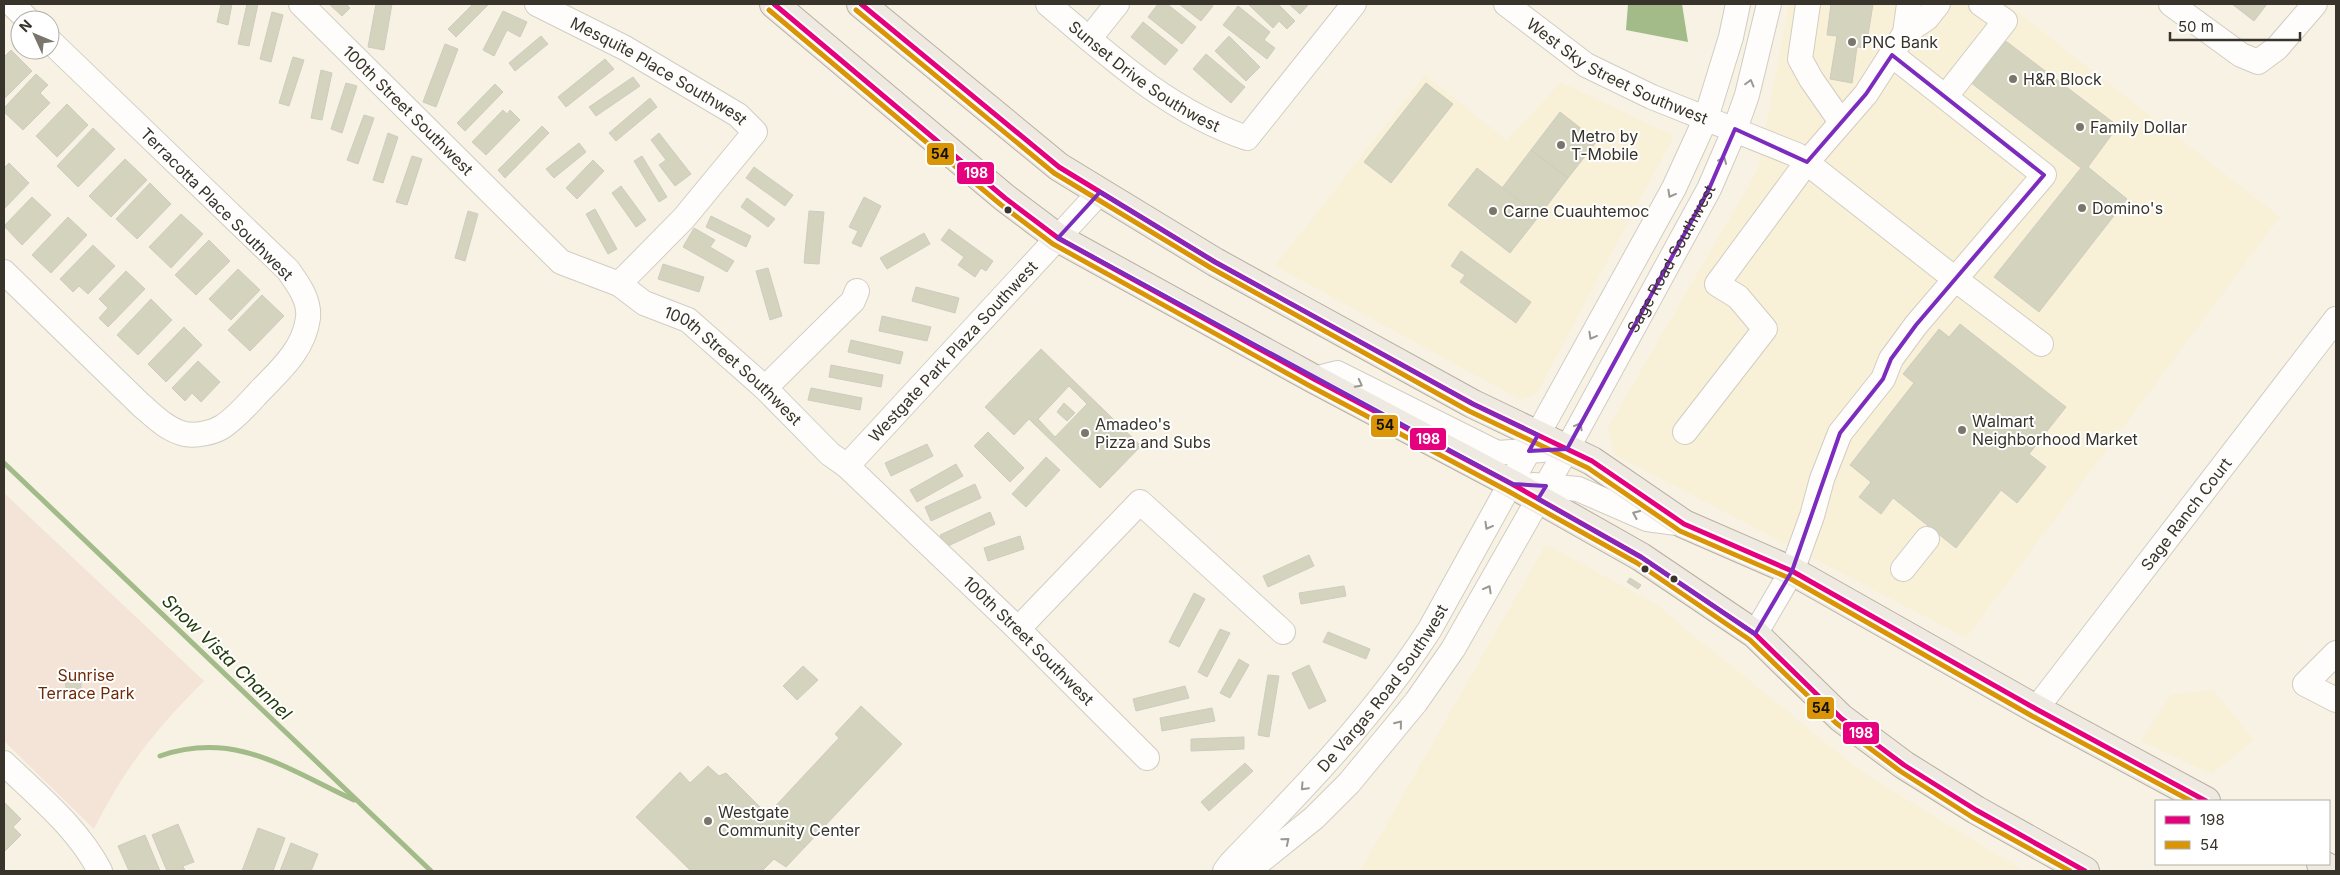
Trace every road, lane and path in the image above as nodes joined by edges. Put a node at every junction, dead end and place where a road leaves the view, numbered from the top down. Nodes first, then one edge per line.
1 (301, 4) edge
2 (537, 4) edge
3 (774, 4) edge
4 (862, 4) edge
5 (1048, 4) edge
6 (1117, 4) edge
7 (1354, 4) edge
8 (1506, 4) edge
9 (1738, 4) edge
10 (1769, 4) edge
11 (1808, 4) edge
12 (1908, 4) edge
13 (1938, 4) edge
14 (1981, 4) edge
15 (2170, 4) edge
16 (2314, 4) edge
17 (1906, 33) junction
18 (1089, 39) junction
19 (60, 51) edge
20 (1892, 55) junction
21 (1946, 96) junction
22 (1706, 118) junction
23 (1841, 122) junction
24 (1735, 129) junction
25 (1807, 162) junction
26 (1100, 192) junction
27 (1058, 238) junction
28 (4, 272) edge
29 (1955, 280) junction
30 (619, 284) junction
31 (857, 291) dead end
32 (2336, 319) edge
33 (2041, 344) dead end
34 (1314, 379) junction
35 (765, 388) junction
36 (1685, 432) dead end
37 (1533, 443) junction
38 (1567, 449) junction
39 (847, 466) junction
40 (1512, 484) junction
41 (1542, 493) junction
42 (1684, 524) junction
43 (1927, 539) dead end
44 (1903, 569) dead end
45 (1792, 571) junction
46 (1018, 629) junction
47 (1283, 632) dead end
48 (1755, 634) junction
49 (2336, 653) edge
50 (2336, 700) edge
51 (2036, 709) junction
52 (1147, 758) dead end
53 (4, 763) edge
54 (2204, 800) edge
55 (2323, 865) edge
56 (100, 871) edge
57 (1225, 871) edge
58 (1248, 871) edge
59 (2085, 871) edge
60 (2335, 871) edge

1 - 30 street, 100th Street Southwest
2 - 30 street, Mesquite Place Southwest
3 - 27 main road
4 - 26 main road
5 - 18 street, Sunset Drive Southwest
6 - 18 street
7 - 18 street, Sunset Drive Southwest
8 - 22 street, West Sky Street Southwest
9 - 22 street, Sage Road Southwest
24 -> 10 street, Sage Road Southwest
11 - 23 street
12 - 17 street
13 - 17 street
14 - 21 street
15 - 16 street
17 - 20 street
19 - 28 street, Terracotta Place Southwest
20 - 21 street
20 - 23 street
21 - 29 street
22 - 24 street, West Sky Street Southwest
22 -> 37 street, Sage Road Southwest
23 - 25 street
24 - 25 street, West Sky Street Southwest
38 -> 24 street, Sage Road Southwest
25 - 29 street, West Sky Street Southwest
25 - 36 street
26 - 27 street, Westgate Park Plaza Southwest
26 - 37 main road
27 - 34 main road
27 - 39 street, Westgate Park Plaza Southwest
29 - 33 street, West Sky Street Southwest
29 - 45 street
30 - 35 street, 100th Street Southwest
31 - 35 street
32 - 51 street, Sage Ranch Court
34 -> 37 street
34 - 40 main road
35 - 39 street, 100th Street Southwest
37 - 38 main road
37 - 40 street, Sage Road Southwest
38 - 41 street, Sage Road Southwest
38 - 42 main road
39 - 46 street, 100th Street Southwest
40 - 41 main road
40 -> 57 street, De Vargas Road Southwest
42 -> 41 street
41 - 48 main road
58 -> 41 street, De Vargas Road Southwest
42 - 45 main road
43 - 44 street
45 - 48 street
45 - 51 main road
46 - 47 street
46 - 52 street, 100th Street Southwest
48 - 59 main road
49 - 50 street
51 - 54 main road
53 - 56 street
55 - 60 main road

